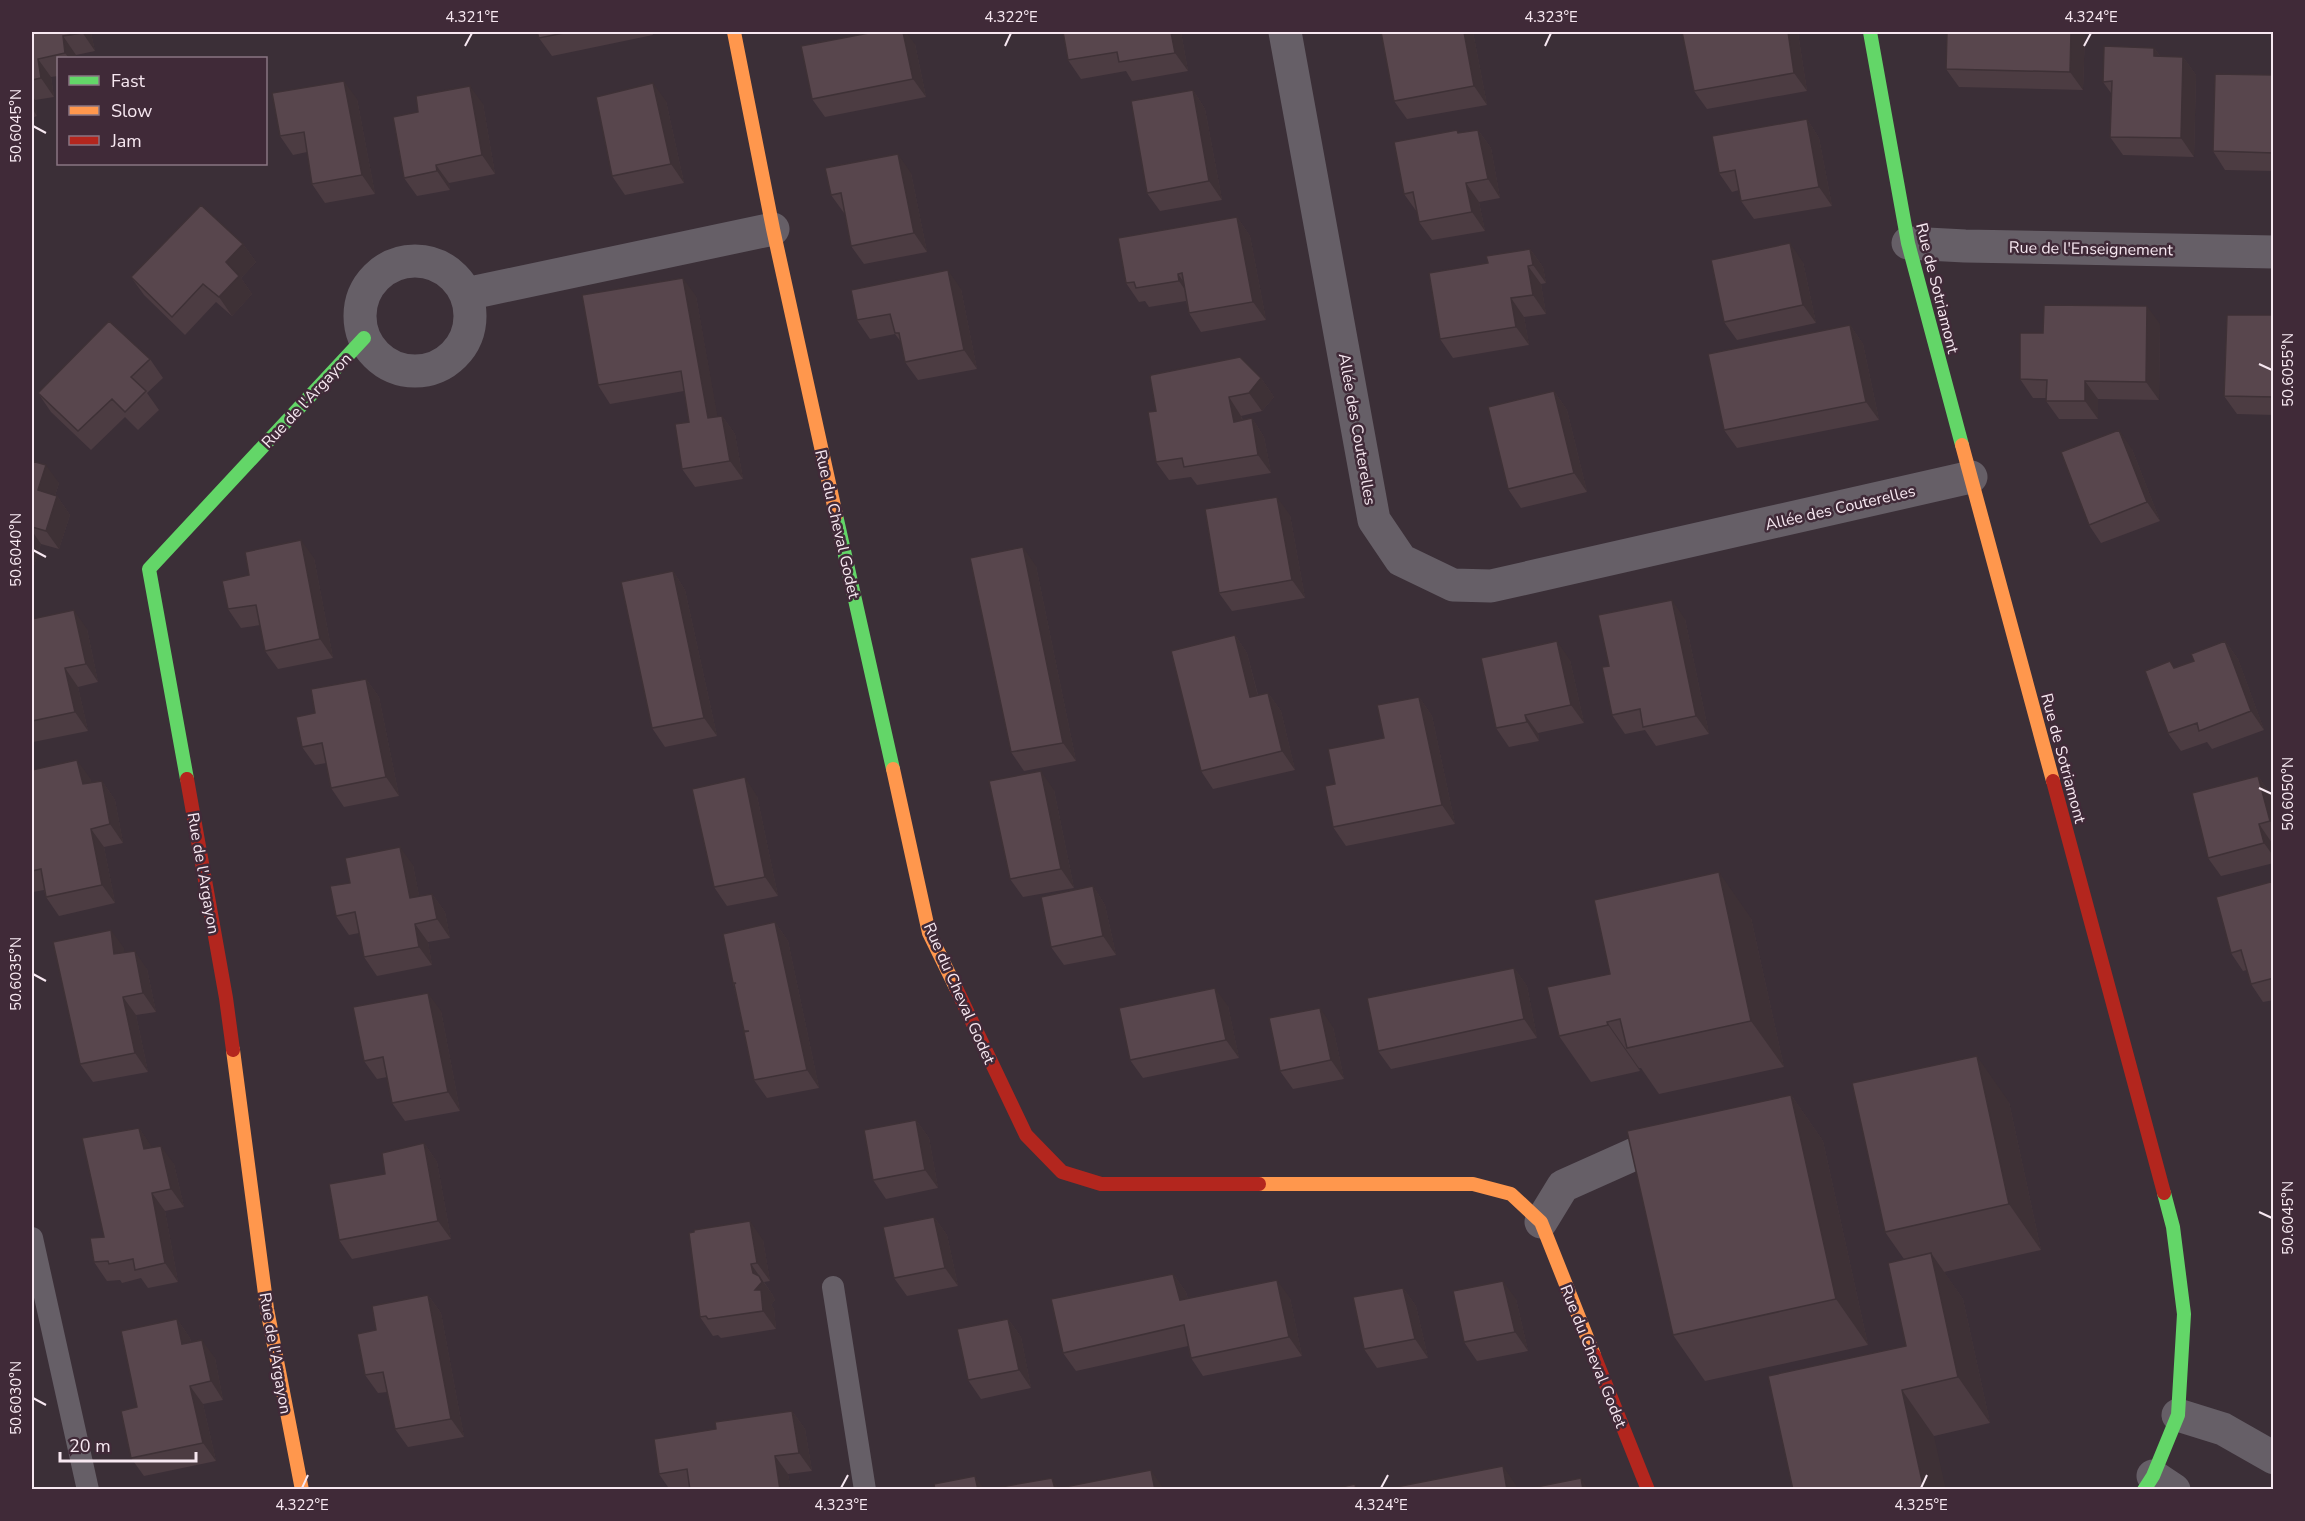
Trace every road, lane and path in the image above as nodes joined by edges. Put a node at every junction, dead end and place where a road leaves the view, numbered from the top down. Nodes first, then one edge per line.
1 (734, 32) edge
2 (1285, 32) edge
3 (1870, 32) edge
4 (773, 230) junction
5 (1908, 243) junction
6 (2274, 252) edge
7 (466, 294) junction
8 (364, 338) junction
9 (1971, 477) junction
10 (1639, 1152) edge
11 (1541, 1222) junction
12 (32, 1238) edge
13 (832, 1287) dead end
14 (2178, 1415) junction
15 (2274, 1458) edge
16 (2157, 1485) edge
17 (88, 1490) edge
18 (302, 1490) edge
19 (865, 1490) edge
20 (1648, 1490) edge

1 - 4 street, Rue du Cheval Godet
2 - 9 street, Allée des Couterelles
3 - 5 street, Rue de Sotriamont
4 - 7 street
4 - 11 street, Rue du Cheval Godet
5 - 6 street, Rue de l'Enseignement
5 - 9 street, Rue de Sotriamont
7 - 8 street
7 - 8 street
8 - 18 street, Rue de l'Argayon
9 - 14 street, Rue de Sotriamont
10 - 11 street
11 - 20 street, Rue du Cheval Godet
12 - 17 lane
13 - 19 lane
14 - 15 street
14 - 16 street, Rue de Sotriamont

